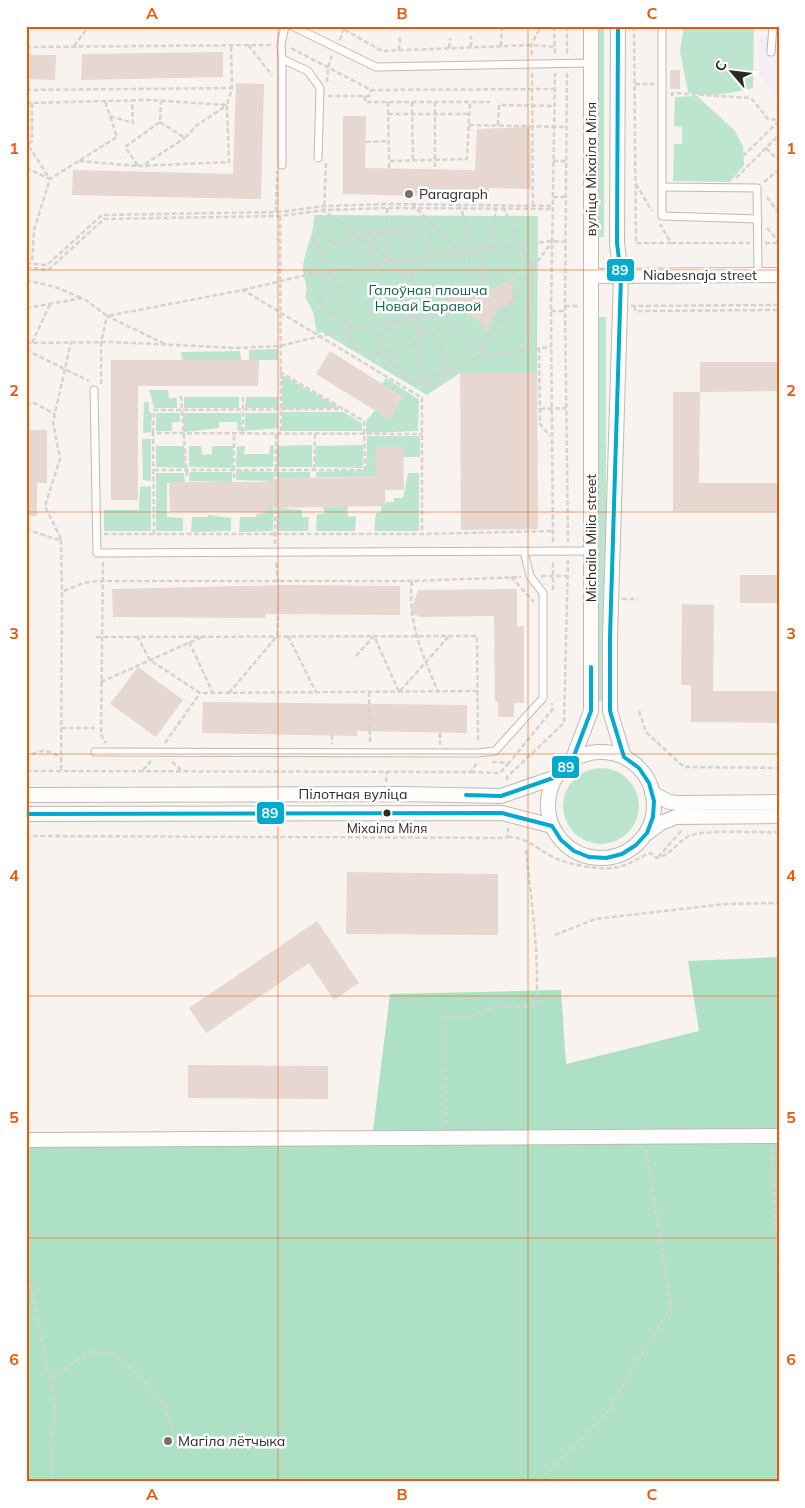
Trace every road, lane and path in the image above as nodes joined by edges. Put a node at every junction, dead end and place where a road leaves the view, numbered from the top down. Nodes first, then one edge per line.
1 (86, 26) edge
2 (285, 26) edge
3 (292, 26) edge
4 (338, 26) edge
5 (541, 26) edge
6 (554, 26) edge
7 (567, 26) edge
8 (591, 26) edge
9 (618, 26) edge
10 (634, 26) edge
11 (662, 26) edge
12 (773, 26) edge
13 (502, 28) dead end
14 (471, 36) dead end
15 (400, 37) dead end
16 (450, 38) dead end
17 (231, 45) junction
18 (248, 45) junction
19 (281, 45) junction
20 (532, 45) junction
21 (74, 46) junction
22 (501, 46) junction
23 (26, 47) edge
24 (471, 47) junction
25 (554, 47) junction
26 (449, 48) junction
27 (399, 50) junction
28 (771, 52) dead end
29 (282, 59) junction
30 (591, 63) junction
31 (555, 64) junction
32 (567, 64) junction
33 (532, 65) junction
34 (635, 84) junction
35 (662, 84) junction
36 (232, 88) junction
37 (282, 88) junction
38 (532, 89) junction
39 (554, 89) junction
40 (26, 90) edge
41 (371, 90) junction
42 (327, 96) dead end
43 (365, 96) junction
44 (132, 101) junction
45 (160, 101) junction
46 (105, 102) junction
47 (388, 102) junction
48 (412, 102) junction
49 (435, 102) junction
50 (470, 102) junction
51 (490, 102) dead end
52 (672, 102) dead end
53 (26, 103) edge
54 (32, 103) junction
55 (227, 105) junction
56 (532, 105) junction
57 (554, 106) junction
58 (388, 114) junction
59 (412, 114) junction
60 (435, 114) junction
61 (469, 114) junction
62 (110, 116) junction
63 (779, 120) edge
64 (160, 122) junction
65 (469, 125) junction
66 (498, 125) junction
67 (532, 125) junction
68 (554, 127) junction
69 (566, 127) junction
70 (779, 135) edge
71 (185, 138) junction
72 (389, 141) junction
73 (366, 142) dead end
74 (772, 142) junction
75 (779, 142) edge
76 (766, 147) junction
77 (744, 156) dead end
78 (318, 158) dead end
79 (434, 160) junction
80 (78, 161) junction
81 (389, 161) junction
82 (413, 161) junction
83 (553, 161) junction
84 (566, 161) junction
85 (779, 161) edge
86 (144, 165) junction
87 (282, 165) dead end
88 (138, 166) junction
89 (435, 167) dead end
90 (26, 168) edge
91 (389, 168) dead end
92 (779, 169) edge
93 (50, 178) junction
94 (731, 183) dead end
95 (636, 184) junction
96 (761, 185) dead end
97 (662, 187) junction
98 (765, 194) dead end
99 (553, 197) junction
100 (566, 197) junction
101 (412, 204) junction
102 (502, 204) junction
103 (387, 206) junction
104 (459, 206) junction
105 (497, 206) junction
106 (533, 207) junction
107 (416, 208) junction
108 (504, 208) junction
109 (553, 208) junction
110 (324, 211) dead end
111 (280, 214) junction
112 (779, 214) edge
113 (758, 219) junction
114 (388, 230) junction
115 (381, 232) junction
116 (358, 239) junction
117 (552, 241) junction
118 (565, 242) junction
119 (671, 243) junction
120 (759, 243) junction
121 (779, 243) edge
122 (370, 246) junction
123 (521, 246) junction
124 (490, 249) junction
125 (476, 250) junction
126 (469, 252) junction
127 (461, 253) junction
128 (388, 259) junction
129 (419, 259) junction
130 (407, 261) junction
131 (26, 263) edge
132 (32, 263) junction
133 (394, 263) junction
134 (26, 266) edge
135 (377, 266) junction
136 (399, 268) junction
137 (532, 269) junction
138 (331, 272) junction
139 (758, 275) junction
140 (779, 275) edge
141 (591, 276) junction
142 (621, 276) junction
143 (409, 277) junction
144 (26, 280) edge
145 (280, 282) junction
146 (243, 290) junction
147 (83, 298) junction
148 (50, 304) junction
149 (779, 305) edge
150 (26, 308) edge
151 (779, 310) edge
152 (565, 311) junction
153 (280, 312) junction
154 (444, 312) junction
155 (550, 312) junction
156 (107, 316) junction
157 (418, 317) junction
158 (412, 318) junction
159 (350, 329) junction
160 (322, 336) junction
161 (418, 340) junction
162 (71, 342) junction
163 (26, 343) edge
164 (32, 343) junction
165 (101, 343) junction
166 (167, 344) junction
167 (280, 346) junction
168 (551, 347) junction
169 (539, 348) junction
170 (528, 349) junction
171 (26, 350) edge
172 (481, 350) junction
173 (484, 355) junction
174 (65, 370) junction
175 (280, 372) junction
176 (446, 372) junction
177 (418, 380) junction
178 (89, 381) dead end
179 (412, 381) junction
180 (98, 391) joint
181 (181, 396) dead end
182 (243, 397) dead end
183 (26, 406) edge
184 (540, 408) junction
185 (551, 408) junction
186 (566, 408) junction
187 (344, 409) junction
188 (181, 410) junction
189 (243, 410) junction
190 (281, 411) junction
191 (55, 414) junction
192 (153, 433) junction
193 (234, 433) junction
194 (243, 433) junction
195 (276, 433) junction
196 (281, 433) junction
197 (315, 433) junction
198 (365, 433) junction
199 (183, 434) junction
200 (422, 434) junction
201 (551, 437) junction
202 (276, 468) junction
203 (187, 469) junction
204 (234, 469) junction
205 (314, 469) junction
206 (154, 470) junction
207 (187, 478) dead end
208 (234, 478) dead end
209 (103, 525) dead end
210 (26, 529) edge
211 (553, 531) junction
212 (100, 534) junction
213 (154, 534) junction
214 (274, 534) junction
215 (422, 534) junction
216 (61, 539) junction
217 (568, 551) junction
218 (591, 551) junction
219 (524, 552) junction
220 (553, 552) junction
221 (103, 553) junction
222 (276, 553) junction
223 (530, 576) junction
224 (553, 576) junction
225 (568, 576) junction
226 (511, 577) junction
227 (277, 580) junction
228 (103, 581) junction
229 (412, 581) junction
230 (62, 592) junction
231 (553, 595) dead end
232 (538, 600) dead end
233 (137, 636) junction
234 (204, 636) junction
235 (278, 636) junction
236 (288, 636) junction
237 (374, 636) junction
238 (415, 636) junction
239 (449, 636) junction
240 (96, 637) dead end
241 (102, 637) junction
242 (189, 642) junction
243 (356, 656) dead end
244 (150, 660) junction
245 (426, 662) junction
246 (101, 682) junction
247 (478, 691) junction
248 (316, 692) junction
249 (370, 692) junction
250 (399, 692) junction
251 (438, 692) junction
252 (200, 693) junction
253 (213, 693) junction
254 (228, 693) junction
255 (552, 701) dead end
256 (565, 710) dead end
257 (639, 711) dead end
258 (61, 728) junction
259 (95, 728) dead end
260 (115, 744) dead end
261 (158, 744) dead end
262 (165, 744) junction
263 (174, 744) dead end
264 (322, 744) dead end
265 (341, 744) dead end
266 (360, 744) dead end
267 (370, 744) junction
268 (378, 744) dead end
269 (431, 744) dead end
270 (440, 744) dead end
271 (478, 744) junction
272 (483, 744) dead end
273 (95, 752) dead end
274 (159, 752) junction
275 (478, 753) junction
276 (624, 757) junction
277 (61, 758) junction
278 (26, 759) edge
279 (572, 761) junction
280 (509, 763) junction
281 (779, 768) edge
282 (26, 771) edge
283 (61, 771) junction
284 (143, 771) junction
285 (472, 772) junction
286 (556, 778) junction
287 (652, 793) junction
288 (26, 795) edge
289 (779, 802) edge
290 (26, 814) edge
291 (779, 816) edge
292 (552, 826) junction
293 (779, 828) edge
294 (688, 829) dead end
295 (698, 829) dead end
296 (779, 832) edge
297 (647, 833) junction
298 (503, 838) dead end
299 (508, 838) dead end
300 (26, 839) edge
301 (526, 850) dead end
302 (657, 858) junction
303 (779, 903) edge
304 (555, 935) dead end
305 (775, 1136) edge
306 (644, 1138) junction
307 (446, 1139) junction
308 (26, 1140) edge
309 (26, 1279) edge
310 (779, 1293) edge
311 (50, 1379) junction
312 (173, 1433) dead end
313 (52, 1482) edge
314 (538, 1482) edge

1 - 21 path
2 - 19 lane
3 - 33 lane
4 - 27 path
5 - 20 path
6 - 25 path
7 - 32 path
8 - 30 street, вуліца Міхаіла Міля
9 - 142 street, Michaila Milia street
10 - 34 path
11 - 35 lane
12 - 28 lane
13 - 22 path
14 - 24 path
15 - 27 path
16 - 26 path
17 - 18 path
17 - 21 path
17 - 36 path
18 - 19 path
18 - 37 path
19 - 29 lane
19 - 41 path
20 - 22 path
20 - 25 path
20 - 33 path
21 - 23 path
22 - 24 path
24 - 26 path
25 - 31 path
26 - 27 path
29 - 37 lane
29 - 78 lane
30 - 32 lane
30 - 141 street, вуліца Міхаіла Міля
31 - 32 lane
31 - 33 lane
31 - 39 path
32 - 69 path
33 - 38 path
34 - 35 path
34 - 95 path
35 - 97 lane
36 - 40 path
36 - 55 path
37 - 87 lane
38 - 39 path
38 - 41 path
38 - 56 path
39 - 57 path
41 - 43 path
42 - 43 path
43 - 47 path
44 - 45 path
44 - 46 path
44 - 62 path
45 - 55 path
45 - 64 path
46 - 54 path
46 - 62 path
47 - 48 path
47 - 58 path
48 - 49 path
48 - 59 path
49 - 50 path
49 - 60 path
50 - 51 path
50 - 61 path
52 - 63 path
53 - 54 path
54 - 93 path
55 - 71 path
55 - 86 path
56 - 57 path
56 - 66 path
56 - 67 path
57 - 68 path
58 - 59 path
58 - 72 path
59 - 60 path
59 - 82 path
60 - 61 path
60 - 79 path
61 - 65 path
62 - 80 path
63 - 77 path
64 - 71 path
64 - 88 path
65 - 66 path
65 - 79 path
66 - 67 path
67 - 68 path
67 - 106 path
68 - 69 path
68 - 83 path
69 - 84 path
70 - 74 path
71 - 86 path
72 - 73 path
72 - 81 path
74 - 75 path
74 - 76 path
76 - 85 path
76 - 94 path
79 - 82 path
79 - 89 path
80 - 88 path
80 - 93 path
81 - 82 path
81 - 91 path
83 - 84 path
83 - 99 path
84 - 100 path
86 - 88 path
90 - 93 path
92 - 96 path
93 - 132 path
95 - 119 path
95 - 119 path
97 - 113 lane
97 - 113 lane
98 - 112 path
99 - 100 path
99 - 109 path
100 - 118 path
101 - 103 path
101 - 104 path
101 - 107 path
102 - 105 path
102 - 106 path
102 - 108 path
103 - 107 path
103 - 111 path
103 - 114 path
104 - 105 path
104 - 107 path
104 - 125 path
105 - 108 path
105 - 124 path
106 - 108 path
106 - 109 path
107 - 127 path
108 - 123 path
109 - 117 path
110 - 116 path
111 - 132 path
111 - 134 path
111 - 145 path
113 - 120 lane
114 - 115 path
114 - 128 path
114 - 129 path
114 - 130 path
115 - 116 path
115 - 122 path
116 - 122 path
116 - 138 path
117 - 118 path
117 - 123 path
117 - 137 path
117 - 155 path
118 - 152 path
119 - 120 path
120 - 121 path
120 - 139 lane
122 - 128 path
122 - 135 path
123 - 124 path
123 - 137 path
124 - 125 path
124 - 126 path
125 - 126 path
126 - 127 path
127 - 129 path
128 - 133 path
129 - 130 path
129 - 143 path
130 - 133 path
130 - 136 path
131 - 132 path
133 - 135 path
133 - 136 path
135 - 136 path
135 - 138 path
136 - 143 path
137 - 170 path
137 - 172 path
138 - 145 path
138 - 159 path
139 - 140 street, Niabesnaja street
139 - 142 street, Niabesnaja street
141 - 142 street, Niabesnaja street
141 - 218 street, вуліца Міхаіла Міля
142 - 276 street, Michaila Milia street
143 - 154 path
143 - 158 path
144 - 147 path
145 - 146 path
145 - 153 path
146 - 153 path
146 - 156 path
147 - 148 path
147 - 156 path
148 - 150 path
148 - 164 path
149 - 151 path
152 - 155 path
152 - 186 path
153 - 160 path
153 - 167 path
154 - 157 path
154 - 172 path
155 - 168 path
156 - 165 path
156 - 166 path
157 - 158 path
157 - 161 path
158 - 159 path
158 - 161 path
159 - 160 path
159 - 179 path
160 - 167 path
160 - 200 path
161 - 176 path
161 - 177 path
162 - 164 path
162 - 165 path
162 - 174 path
163 - 164 path
165 - 166 path
165 - 180 path
166 - 167 path
167 - 175 path
168 - 169 path
168 - 185 path
169 - 170 path
169 - 184 path
170 - 173 path
171 - 174 path
172 - 173 path
173 - 176 path
174 - 178 path
174 - 191 path
175 - 187 path
175 - 190 path
176 - 177 path
176 - 179 path
177 - 179 path
180 - 212 lane
181 - 188 path
182 - 189 path
183 - 191 path
184 - 185 path
184 - 201 path
185 - 186 path
185 - 201 path
186 - 217 path
187 - 190 path
187 - 198 path
188 - 189 path
188 - 192 path
188 - 199 path
189 - 190 path
189 - 194 path
190 - 196 path
191 - 216 path
192 - 199 path
192 - 206 path
193 - 194 path
193 - 199 path
193 - 204 path
194 - 195 path
195 - 196 path
195 - 202 path
196 - 197 path
197 - 198 path
197 - 205 path
198 - 200 path
198 - 205 path
199 - 203 path
200 - 215 path
201 - 211 path
202 - 204 path
202 - 205 path
202 - 214 path
203 - 204 path
203 - 206 path
203 - 207 path
204 - 208 path
206 - 213 path
209 - 212 path
210 - 216 path
211 - 215 path
211 - 220 path
212 - 213 path
212 - 221 path
212 - 221 lane
213 - 214 path
214 - 215 path
214 - 222 path
216 - 230 path
217 - 218 lane
217 - 220 lane
217 - 225 path
218 - 279 street, Michaila Milia street
219 - 220 lane
219 - 222 lane
219 - 223 lane
220 - 224 path
221 - 222 lane
221 - 228 path
222 - 227 path
223 - 224 path
223 - 226 path
223 - 275 lane
224 - 225 path
224 - 231 path
225 - 256 path
226 - 229 path
226 - 232 path
227 - 228 path
227 - 229 path
227 - 235 path
228 - 230 path
228 - 241 path
229 - 238 path
230 - 258 path
233 - 234 path
233 - 241 path
233 - 244 path
234 - 235 path
234 - 242 path
235 - 236 path
235 - 254 path
236 - 237 path
236 - 248 path
237 - 238 path
237 - 243 path
237 - 250 path
238 - 239 path
238 - 245 path
239 - 245 path
239 - 247 path
240 - 241 path
241 - 246 path
242 - 244 path
242 - 253 path
244 - 246 path
244 - 252 path
245 - 250 path
245 - 251 path
246 - 260 path
247 - 251 path
247 - 271 path
248 - 249 path
248 - 254 path
249 - 250 path
249 - 267 path
250 - 251 path
252 - 253 path
252 - 262 path
253 - 254 path
255 - 280 path
257 - 281 path
258 - 259 path
258 - 277 path
261 - 262 path
262 - 263 path
262 - 274 path
264 - 265 path
266 - 267 path
267 - 268 path
269 - 270 path
271 - 272 path
271 - 275 path
273 - 274 lane
274 - 275 lane
274 - 284 path
276 - 279 street
276 - 287 street
277 - 278 path
277 - 283 path
279 - 286 street
280 - 285 path
280 - 285 path
282 - 283 path
283 - 284 path
284 - 285 path
286 - 288 street, Пілотная вуліца
286 - 292 street
287 - 289 street
287 - 297 street
290 - 292 street, Пілотная вуліца
291 - 297 street
292 - 297 street
293 - 295 path
294 - 302 path
296 - 302 path
298 - 300 path
299 - 302 path
301 - 307 path
303 - 304 path
305 - 306 street
305 - 310 path
306 - 307 street
306 - 314 path
307 - 308 street
309 - 311 path
311 - 312 path
311 - 313 path

